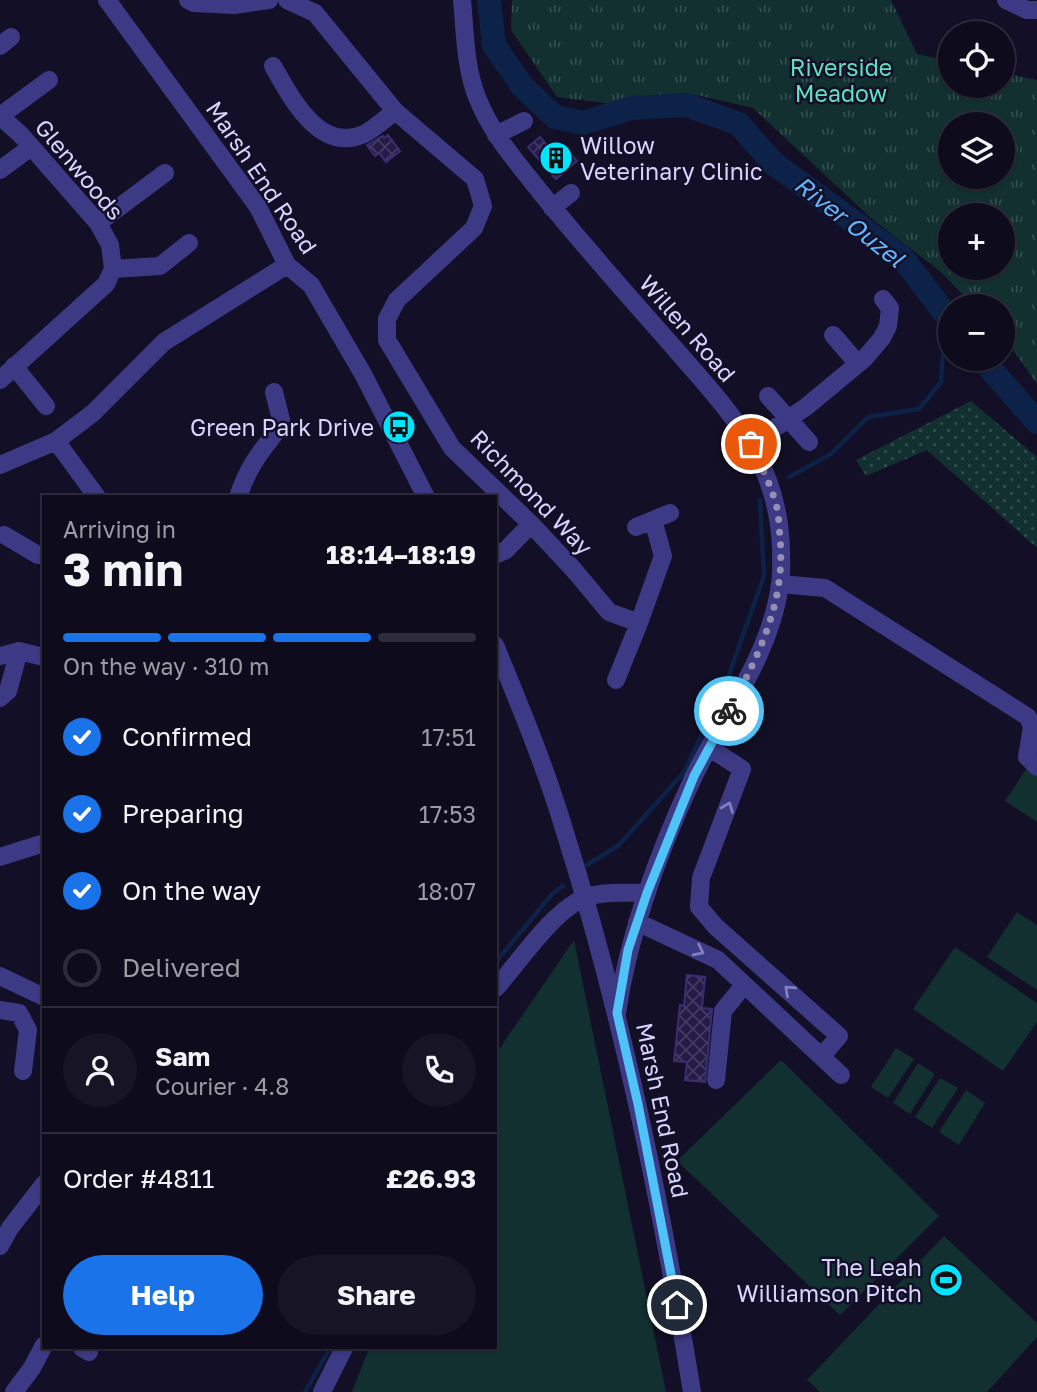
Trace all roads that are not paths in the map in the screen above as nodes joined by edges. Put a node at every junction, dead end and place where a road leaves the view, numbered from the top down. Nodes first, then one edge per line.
1 (107, 0) edge
2 (188, 0) edge
3 (269, 0) edge
4 (288, 0) edge
5 (462, 0) edge
6 (1006, 0) edge
7 (232, 3) edge
8 (1037, 10) edge
9 (273, 66) dead end
10 (49, 80) dead end
11 (394, 111) junction
12 (0, 116) edge
13 (524, 121) dead end
14 (496, 135) junction
15 (31, 147) junction
16 (0, 170) edge
17 (165, 173) dead end
18 (571, 193) dead end
19 (552, 208) junction
20 (98, 223) junction
21 (189, 243) dead end
22 (287, 265) junction
23 (113, 269) junction
24 (883, 299) dead end
25 (833, 335) dead end
26 (858, 364) junction
27 (14, 366) junction
28 (0, 380) edge
29 (274, 392) dead end
30 (768, 396) dead end
31 (46, 406) dead end
32 (788, 419) junction
33 (56, 441) junction
34 (809, 442) dead end
35 (751, 444) junction
36 (0, 465) edge
37 (96, 495) edge
38 (239, 495) edge
39 (424, 495) edge
40 (670, 513) dead end
41 (653, 520) junction
42 (531, 524) junction
43 (636, 527) dead end
44 (5, 534) edge
45 (497, 554) edge
46 (38, 555) dead end
47 (780, 584) junction
48 (639, 623) junction
49 (6, 650) edge
50 (497, 650) edge
51 (42, 657) edge
52 (616, 680) dead end
53 (0, 698) edge
54 (710, 748) junction
55 (1037, 767) edge
56 (42, 844) edge
57 (0, 857) edge
58 (647, 893) junction
59 (585, 898) junction
60 (637, 922) junction
61 (0, 976) edge
62 (744, 985) junction
63 (497, 987) edge
64 (42, 995) edge
65 (0, 1010) edge
66 (617, 1013) junction
67 (822, 1056) junction
68 (23, 1071) dead end
69 (841, 1075) dead end
70 (716, 1080) dead end
71 (42, 1186) edge
72 (5, 1226) edge
73 (0, 1247) edge
74 (42, 1349) edge
75 (344, 1349) edge
76 (14, 1392) edge
77 (322, 1392) edge
78 (692, 1392) edge

1 - 22 street, Marsh End Road
2 - 7 street
3 - 7 street
4 - 11 street, Richmond Way
5 - 14 street, Willen Road
6 - 8 street
9 - 11 street
10 - 12 street
11 - 42 street, Richmond Way
12 - 15 street, Glenwoods
13 - 14 street
14 - 19 street, Willen Road
15 - 16 street
15 - 20 street, Glenwoods
17 - 20 street
18 - 19 street
19 - 35 street, Willen Road
20 - 23 street, Glenwoods
21 - 23 street
22 - 33 street
22 - 39 street, Marsh End Road
23 - 27 street
24 - 26 street
25 - 26 street
26 - 32 street
27 - 28 street
27 - 31 street
29 - 38 street
30 - 32 street
32 - 34 street
32 - 35 street
33 - 36 street
33 - 37 street
35 - 47 street, Willen Road
40 - 41 street
41 - 43 street
41 - 48 street
42 - 45 street
42 - 48 street, Richmond Way
44 - 46 street
47 - 54 street, Willen Road
47 - 55 street
48 - 52 street
49 - 51 street
49 - 53 street
50 - 59 street, Marsh End Road
54 - 58 street, Willen Road
67 -> 54 street
56 - 57 street
58 - 59 street
58 - 60 street, Willen Road
59 - 63 street
59 - 66 street, Marsh End Road
60 -> 62 street
60 - 66 street, Willen Road
61 - 64 street
62 - 67 street
62 - 70 street
65 - 68 street
66 - 78 street, Marsh End Road
67 - 69 street
71 - 72 street
72 - 73 street
74 - 76 street
75 - 77 street

